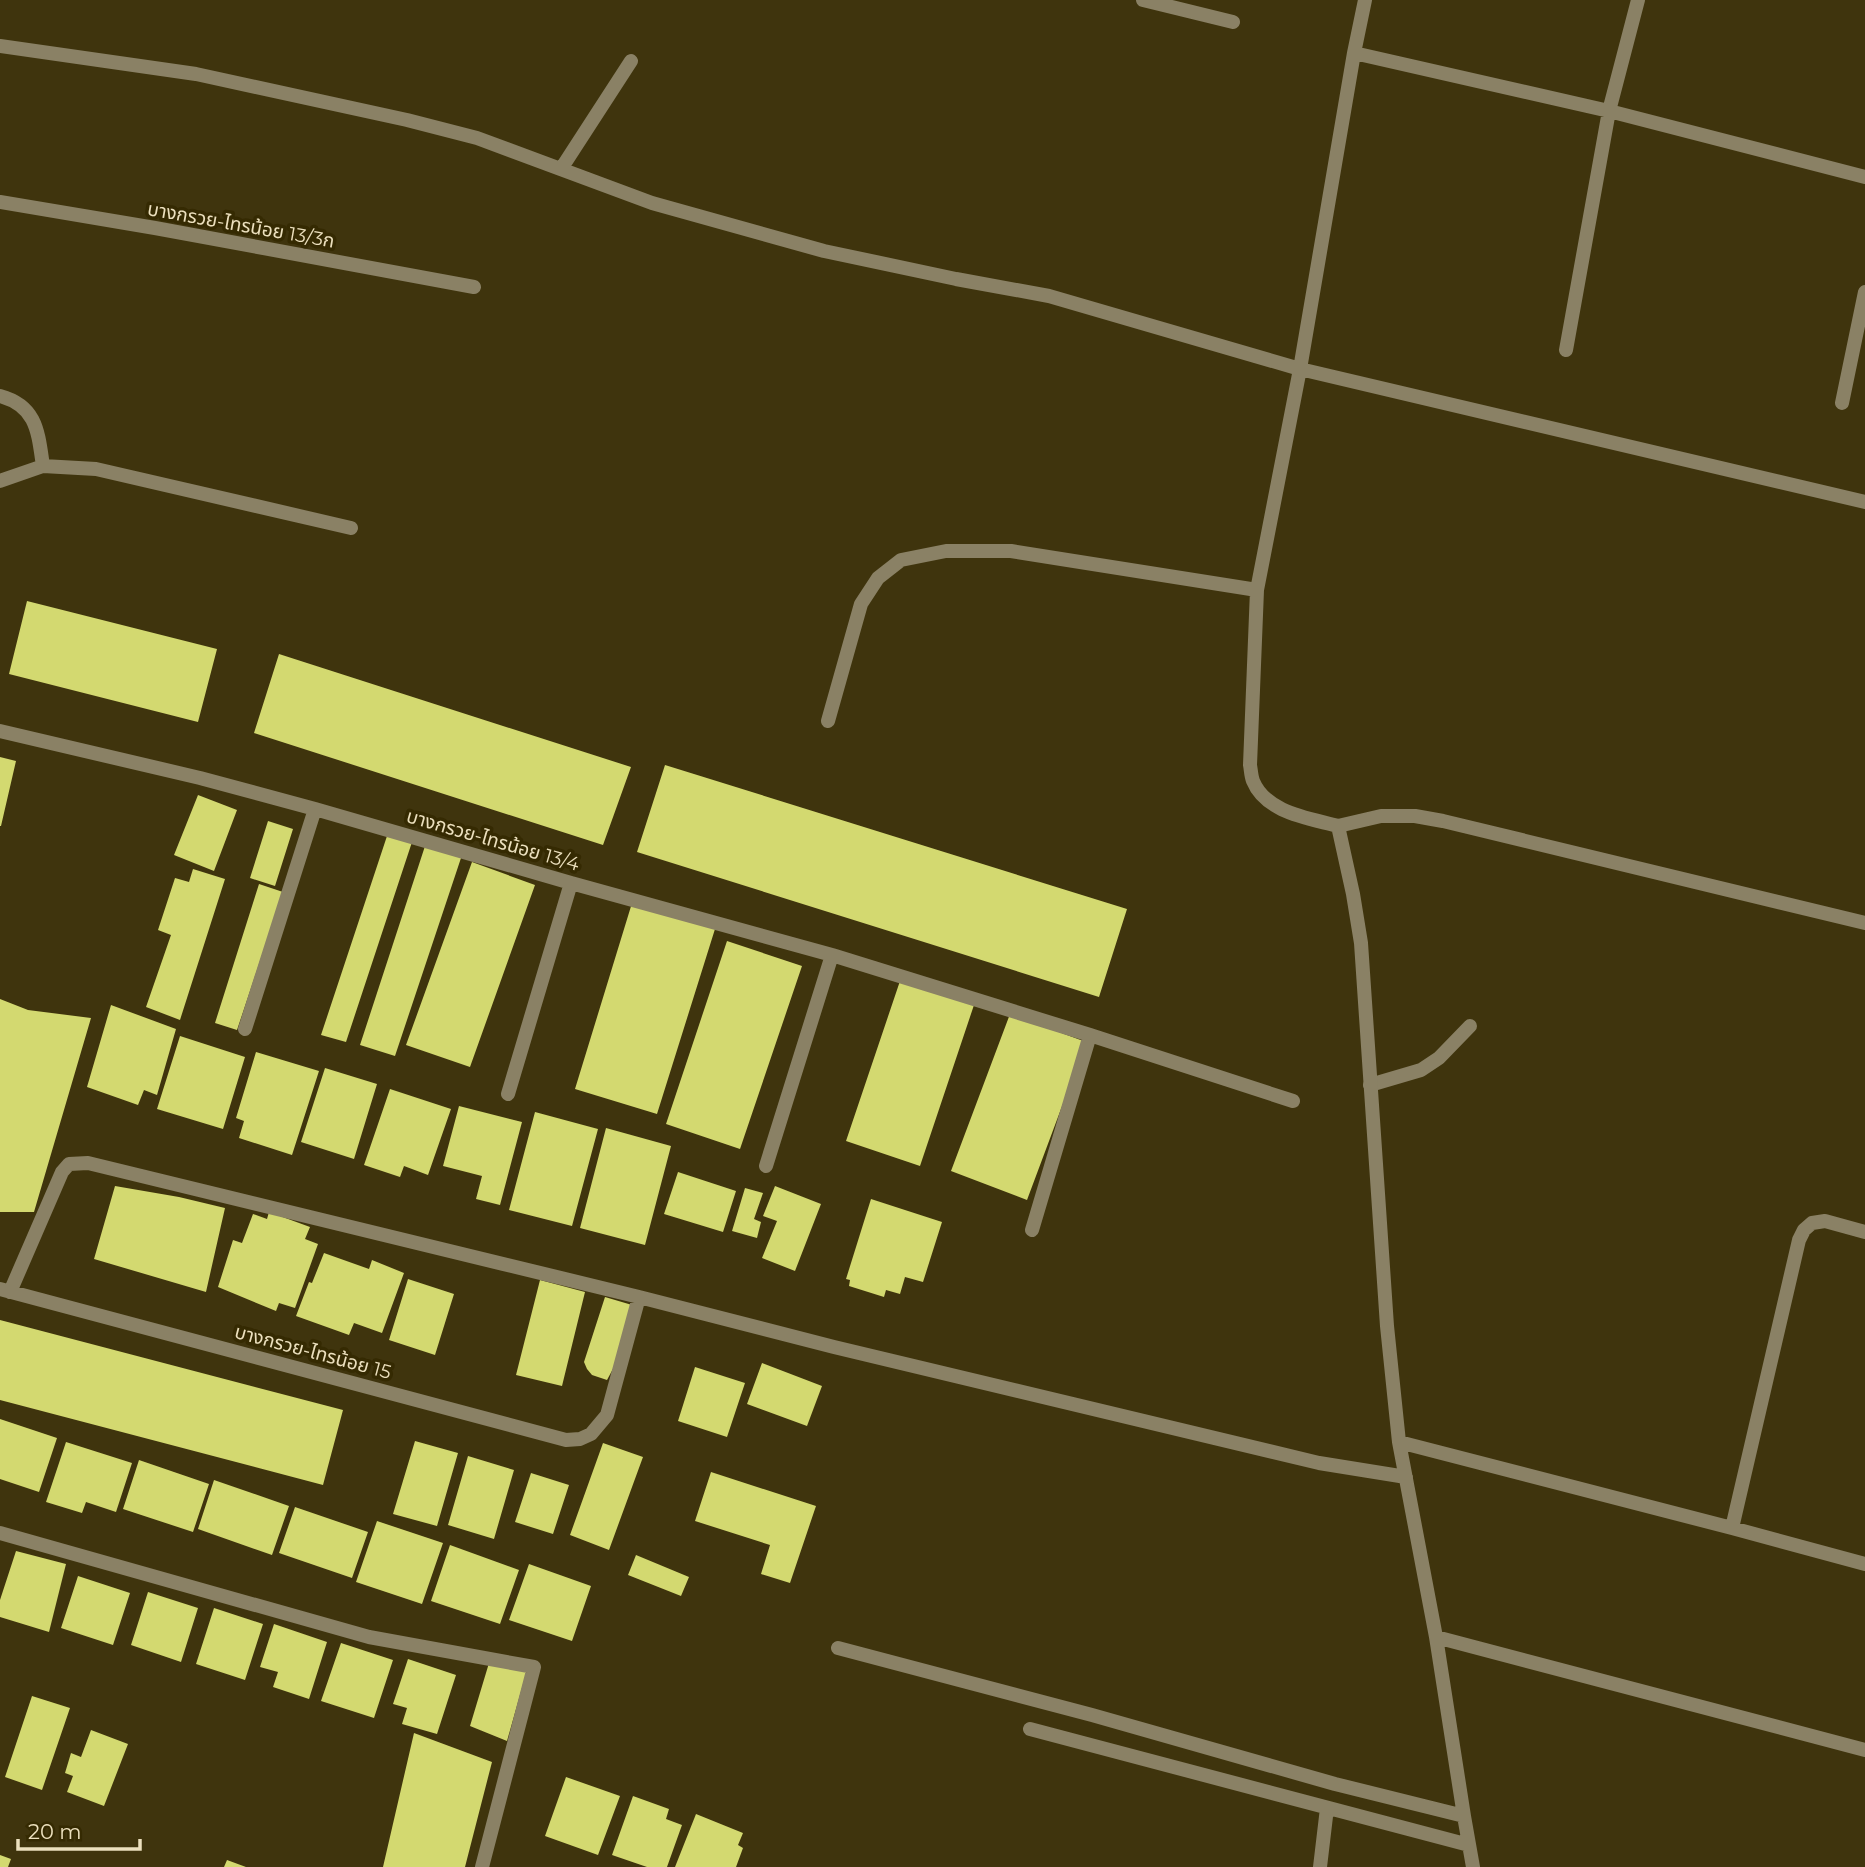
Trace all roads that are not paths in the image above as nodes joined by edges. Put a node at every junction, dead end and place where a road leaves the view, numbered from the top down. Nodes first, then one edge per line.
1 (1143, 0) edge
2 (1365, 0) edge
3 (1638, 0) edge
4 (1233, 22) dead end
5 (0, 46) edge
6 (1354, 53) junction
7 (631, 61) dead end
8 (1609, 111) junction
9 (561, 169) junction
10 (1865, 177) edge
11 (0, 202) edge
12 (474, 287) dead end
13 (1865, 292) edge
14 (1566, 349) dead end
15 (1300, 369) junction
16 (0, 396) edge
17 (1842, 403) dead end
18 (43, 466) junction
19 (0, 481) edge
20 (1865, 502) edge
21 (351, 528) dead end
22 (1258, 590) junction
23 (828, 722) dead end
24 (0, 731) edge
25 (315, 809) junction
26 (1338, 826) junction
27 (571, 883) junction
28 (1865, 923) edge
29 (832, 955) junction
30 (1470, 1026) dead end
31 (245, 1029) dead end
32 (1090, 1035) junction
33 (1370, 1085) junction
34 (508, 1094) dead end
35 (1293, 1101) dead end
36 (766, 1166) dead end
37 (1032, 1230) dead end
38 (1865, 1231) edge
39 (5, 1290) edge
40 (639, 1297) junction
41 (1399, 1442) junction
42 (1406, 1477) junction
43 (1732, 1528) junction
44 (0, 1533) edge
45 (1865, 1564) edge
46 (1436, 1637) junction
47 (838, 1648) dead end
48 (1030, 1729) dead end
49 (1865, 1750) edge
50 (1327, 1808) junction
51 (1464, 1816) junction
52 (1469, 1845) junction
53 (482, 1867) edge
54 (1320, 1867) edge
55 (1473, 1867) edge

1 - 4 street
2 - 6 street
3 - 8 street
5 - 9 street
6 - 8 street
6 - 15 street
7 - 9 street
8 - 10 street
8 - 14 street
9 - 15 street
11 - 12 street, บางกรวย-ไทรน้อย 13/3ก
13 - 17 street
15 - 20 street
15 - 22 street
16 - 18 street
18 - 19 street
18 - 21 street
22 - 23 street
22 - 26 street
24 - 25 street, บางกรวย-ไทรน้อย 13/4
25 - 27 street, บางกรวย-ไทรน้อย 13/4
25 - 31 street
26 - 28 street
26 - 33 street
27 - 29 street, บางกรวย-ไทรน้อย 13/4
27 - 34 street
29 - 32 street, บางกรวย-ไทรน้อย 13/4
29 - 36 street
30 - 33 street
32 - 35 street, บางกรวย-ไทรน้อย 13/4
32 - 37 street
33 - 41 street
38 - 43 street
39 - 40 street
39 - 40 street, บางกรวย-ไทรน้อย 15
40 - 42 street
41 - 42 street
41 - 43 street
42 - 46 street
43 - 45 street
44 - 53 street
46 - 49 street
46 - 51 street
47 - 51 street
48 - 50 street
50 - 52 street
50 - 54 street
51 - 52 street
52 - 55 street

